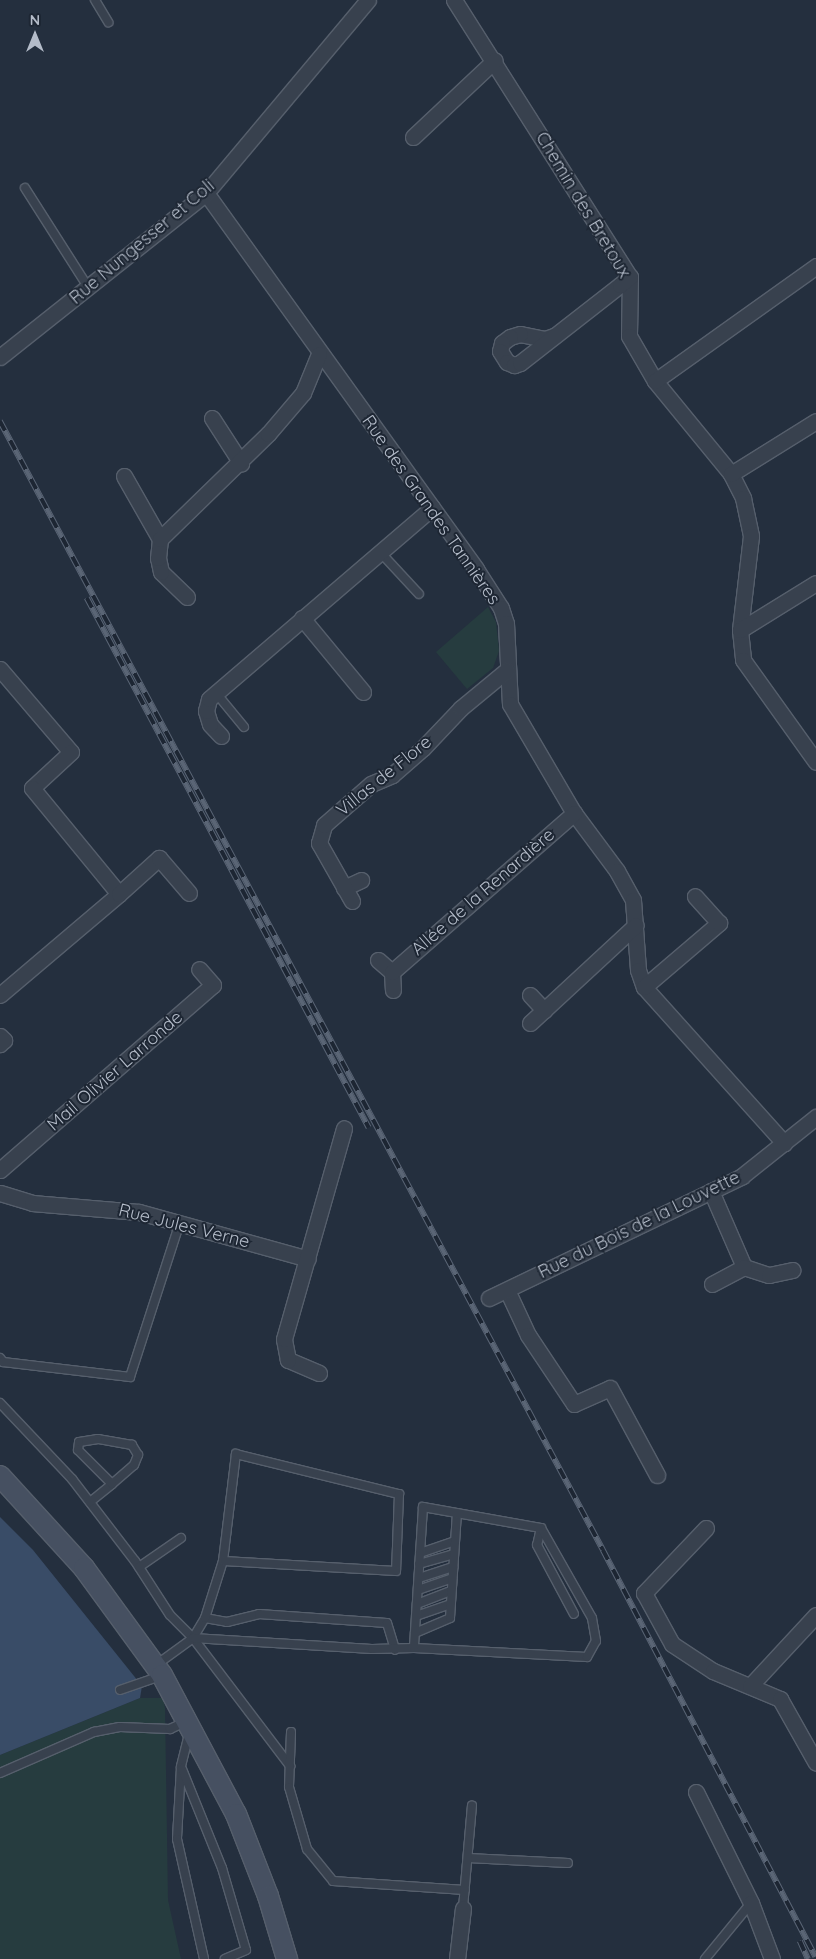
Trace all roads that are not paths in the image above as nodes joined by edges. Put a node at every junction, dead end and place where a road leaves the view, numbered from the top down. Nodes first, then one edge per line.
1 (95, 0) edge
2 (368, 0) edge
3 (459, 2) edge
4 (108, 22) dead end
5 (495, 60) junction
6 (413, 137) dead end
7 (25, 188) dead end
8 (206, 193) junction
9 (816, 266) edge
10 (630, 276) junction
11 (88, 287) junction
12 (554, 336) dead end
13 (319, 354) junction
14 (0, 357) edge
15 (655, 381) junction
16 (212, 418) dead end
17 (816, 421) edge
18 (241, 463) junction
19 (731, 474) junction
20 (124, 476) dead end
21 (432, 508) junction
22 (160, 539) junction
23 (380, 552) junction
24 (816, 583) edge
25 (419, 594) dead end
26 (187, 597) dead end
27 (302, 618) junction
28 (740, 630) junction
29 (0, 669) edge
30 (507, 670) junction
31 (216, 692) junction
32 (363, 692) dead end
33 (244, 727) dead end
34 (221, 736) dead end
35 (813, 755) edge
36 (574, 813) junction
37 (361, 880) dead end
38 (189, 893) dead end
39 (119, 894) junction
40 (695, 896) dead end
41 (636, 925) junction
42 (378, 960) dead end
43 (199, 969) dead end
44 (392, 972) junction
45 (644, 987) junction
46 (393, 990) dead end
47 (0, 995) edge
48 (530, 995) dead end
49 (544, 1010) junction
50 (530, 1023) dead end
51 (816, 1117) edge
52 (344, 1128) dead end
53 (784, 1143) junction
54 (0, 1170) edge
55 (711, 1191) junction
56 (0, 1193) edge
57 (180, 1222) junction
58 (308, 1259) junction
59 (744, 1267) junction
60 (792, 1270) dead end
61 (712, 1284) dead end
62 (507, 1290) junction
63 (489, 1298) dead end
64 (0, 1358) edge
65 (319, 1373) dead end
66 (0, 1403) edge
67 (657, 1475) dead end
68 (0, 1476) edge
69 (112, 1484) junction
70 (90, 1502) junction
71 (457, 1514) junction
72 (541, 1528) junction
73 (706, 1528) dead end
74 (181, 1538) dead end
75 (455, 1541) junction
76 (420, 1553) junction
77 (454, 1554) junction
78 (223, 1561) junction
79 (419, 1564) junction
80 (139, 1567) junction
81 (453, 1567) junction
82 (418, 1578) junction
83 (452, 1578) junction
84 (418, 1590) junction
85 (451, 1591) junction
86 (417, 1604) junction
87 (450, 1604) junction
88 (574, 1614) dead end
89 (816, 1615) edge
90 (416, 1616) junction
91 (205, 1618) junction
92 (415, 1633) junction
93 (193, 1638) junction
94 (414, 1648) junction
95 (396, 1650) junction
96 (159, 1670) junction
97 (750, 1686) junction
98 (120, 1690) dead end
99 (191, 1724) junction
100 (291, 1732) dead end
101 (816, 1763) edge
102 (290, 1766) junction
103 (181, 1767) junction
104 (0, 1773) edge
105 (696, 1792) dead end
106 (472, 1805) dead end
107 (468, 1858) junction
108 (568, 1864) dead end
109 (465, 1890) junction
110 (751, 1903) junction
111 (463, 1908) joint
112 (204, 1959) edge
113 (225, 1959) edge
114 (287, 1959) edge
115 (457, 1959) edge
116 (705, 1959) edge
117 (772, 1959) edge

1 - 4 lane
2 - 8 street, Rue Nungesser et Coli
3 - 5 street, Chemin des Bretoux
5 - 6 street
5 - 10 street, Chemin des Bretoux
7 - 11 lane
8 - 11 street, Rue Nungesser et Coli
8 - 13 street, Rue des Grandes Tannières
9 - 15 street
10 - 12 street
10 - 15 street, Chemin des Bretoux
11 - 14 street, Rue Nungesser et Coli
13 - 18 street
13 - 21 street, Rue des Grandes Tannières
15 - 19 street, Chemin des Bretoux
16 - 18 street
17 - 19 street
18 - 22 street
19 - 28 street, Chemin des Bretoux
20 - 22 street
21 - 23 street
21 - 30 street, Rue des Grandes Tannières
22 - 26 street
23 - 25 lane
23 - 27 street
24 - 28 street
27 - 31 street
27 - 32 street
28 - 35 street, Chemin des Bretoux
29 - 39 street
30 - 36 street, Rue des Grandes Tannières
30 - 37 street, Villas de Flore
31 - 33 lane
31 - 34 street
36 - 41 street, Rue des Grandes Tannières
36 - 44 street, Allée de la Renardière
38 - 39 street
39 - 47 street
40 - 45 street
41 - 45 street, Rue des Grandes Tannières
41 - 49 street
42 - 44 street
43 - 54 street, Mail Olivier Larronde
44 - 46 street
45 - 53 street, Rue des Grandes Tannières
48 - 49 street
49 - 50 street
51 - 53 street, Rue du Bois de la Louvette
52 - 58 street
53 - 55 street, Rue du Bois de la Louvette
55 - 59 street
55 - 62 street, Rue du Bois de la Louvette
56 - 57 street, Rue Jules Verne
57 - 58 street, Rue Jules Verne
57 - 64 lane
58 - 65 street
59 - 60 street
59 - 61 street
62 - 63 street, Rue du Bois de la Louvette
62 - 67 street
66 - 70 lane
68 - 96 street
69 - 69 lane
69 - 70 lane
70 - 80 lane
71 - 72 lane
71 - 75 lane
71 - 76 lane
72 - 88 lane
72 - 94 lane
73 - 97 street
74 - 80 lane
75 - 76 lane
75 - 77 lane
76 - 79 lane
77 - 79 lane
77 - 81 lane
78 - 78 lane
78 - 91 lane
79 - 82 lane
80 - 93 lane
81 - 82 lane
81 - 83 lane
82 - 84 lane
83 - 84 lane
83 - 85 lane
84 - 86 lane
85 - 86 lane
85 - 87 lane
86 - 90 lane
87 - 90 lane
87 - 92 lane
89 - 97 street
90 - 92 lane
91 - 93 lane
91 - 95 lane
92 - 94 lane
93 - 95 lane
93 - 96 lane
93 - 102 lane
94 - 95 lane
96 - 98 lane
96 - 99 street
97 - 101 street
99 - 103 lane
99 - 104 lane
99 - 114 street
100 - 102 lane
102 - 109 lane
103 - 112 lane
103 - 113 lane
105 - 110 street
106 - 107 lane
107 - 108 lane
107 - 109 lane
109 - 111 lane
110 - 116 lane
110 - 117 street
111 - 115 street

